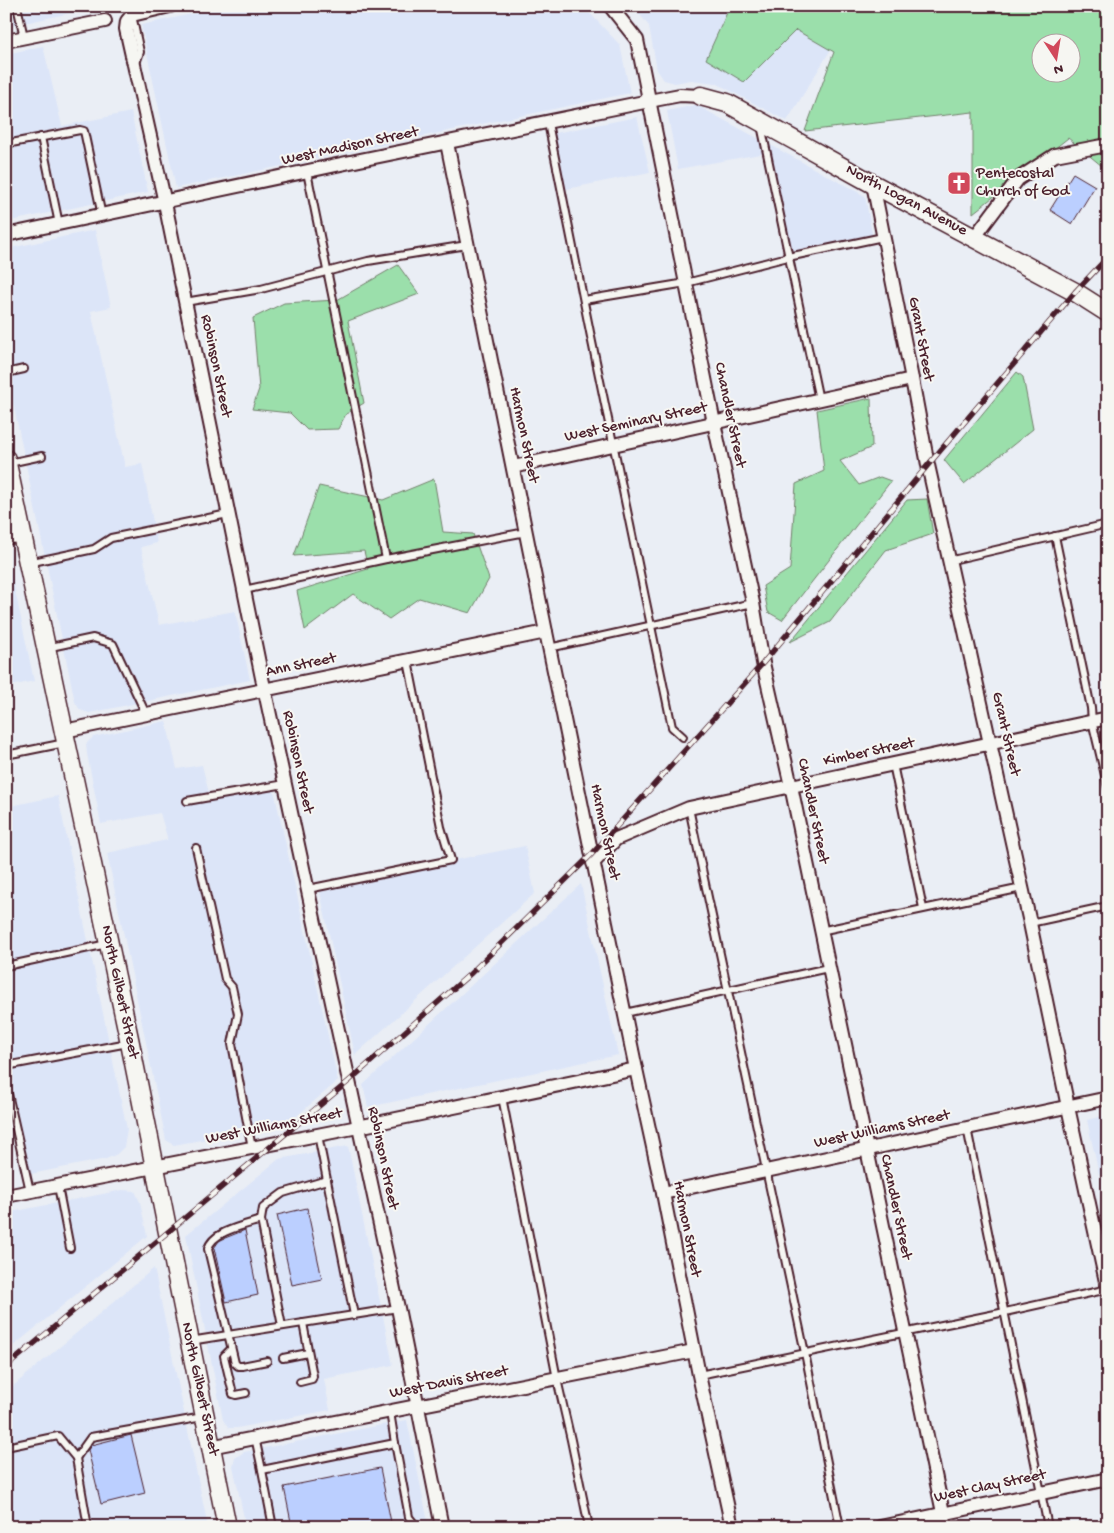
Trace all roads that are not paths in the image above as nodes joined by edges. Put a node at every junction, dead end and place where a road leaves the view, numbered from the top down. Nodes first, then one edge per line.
1 (17, 6) edge
2 (170, 6) edge
3 (610, 6) edge
4 (131, 11) edge
5 (105, 21) dead end
6 (24, 37) junction
7 (6, 41) edge
8 (701, 96) joint
9 (649, 101) junction
10 (760, 121) junction
11 (548, 123) junction
12 (40, 137) junction
13 (447, 143) junction
14 (6, 144) edge
15 (1105, 146) edge
16 (307, 172) junction
17 (873, 184) junction
18 (165, 202) junction
19 (102, 216) junction
20 (59, 224) junction
21 (6, 235) edge
22 (883, 237) junction
23 (974, 238) junction
24 (467, 245) junction
25 (788, 256) junction
26 (327, 274) junction
27 (686, 283) junction
28 (584, 300) junction
29 (185, 302) junction
30 (1108, 313) edge
31 (24, 370) dead end
32 (6, 373) edge
33 (912, 379) junction
34 (819, 400) junction
35 (714, 423) junction
36 (613, 444) junction
37 (42, 456) dead end
38 (7, 461) edge
39 (512, 467) junction
40 (228, 514) junction
41 (1108, 524) edge
42 (526, 532) junction
43 (14, 536) edge
44 (1055, 536) junction
45 (386, 559) junction
46 (948, 561) junction
47 (27, 563) junction
48 (244, 590) junction
49 (753, 603) junction
50 (650, 626) junction
51 (546, 632) junction
52 (46, 648) junction
53 (549, 648) junction
54 (408, 661) junction
55 (265, 690) junction
56 (146, 714) junction
57 (1108, 718) edge
58 (1092, 721) junction
59 (683, 736) dead end
60 (65, 737) junction
61 (991, 744) junction
62 (6, 755) edge
63 (893, 764) junction
64 (285, 784) junction
65 (791, 786) junction
66 (1108, 788) edge
67 (187, 801) dead end
68 (689, 808) junction
69 (196, 848) dead end
70 (593, 863) junction
71 (1022, 888) junction
72 (308, 889) junction
73 (1108, 906) edge
74 (923, 908) junction
75 (1030, 923) junction
76 (820, 930) junction
77 (109, 944) junction
78 (6, 966) edge
79 (828, 968) junction
80 (727, 990) junction
81 (625, 1013) junction
82 (130, 1043) junction
83 (6, 1066) edge
84 (636, 1070) junction
85 (6, 1085) edge
86 (502, 1097) junction
87 (1108, 1098) edge
88 (1068, 1107) junction
89 (358, 1127) junction
90 (967, 1128) junction
91 (318, 1135) junction
92 (252, 1148) junction
93 (866, 1150) junction
94 (154, 1167) junction
95 (766, 1172) junction
96 (326, 1180) junction
97 (58, 1186) junction
98 (30, 1191) junction
99 (663, 1193) junction
100 (6, 1196) edge
101 (261, 1220) junction
102 (70, 1248) dead end
103 (1108, 1290) edge
104 (398, 1308) junction
105 (1005, 1312) junction
106 (354, 1316) junction
107 (303, 1323) junction
108 (282, 1326) junction
109 (904, 1332) junction
110 (227, 1335) junction
111 (189, 1341) junction
112 (231, 1349) junction
113 (694, 1351) junction
114 (308, 1353) junction
115 (805, 1353) junction
116 (283, 1358) dead end
117 (267, 1361) dead end
118 (699, 1375) junction
119 (557, 1379) junction
120 (300, 1382) dead end
121 (246, 1393) dead end
122 (418, 1405) junction
123 (390, 1412) junction
124 (205, 1416) junction
125 (255, 1437) junction
126 (395, 1443) junction
127 (6, 1447) edge
128 (210, 1447) junction
129 (76, 1458) junction
130 (262, 1470) junction
131 (1108, 1479) edge
132 (1041, 1493) junction
133 (943, 1514) junction
134 (88, 1527) edge
135 (227, 1527) edge
136 (273, 1527) edge
137 (417, 1527) edge
138 (442, 1527) edge
139 (589, 1527) edge
140 (732, 1527) edge
141 (840, 1527) edge
142 (880, 1527) edge
143 (946, 1527) edge
144 (1048, 1527) edge

1 - 6 lane
2 - 4 street
3 - 9 street
4 - 18 street, Robinson Street
5 - 6 street
6 - 7 street
8 - 9 street, West Madison Street
8 - 10 main road, North Logan Avenue
9 - 11 street, West Madison Street
9 - 27 street, Chandler Street
10 - 17 main road, North Logan Avenue
10 - 25 lane
11 - 13 street, West Madison Street
11 - 28 lane
12 - 14 lane
12 - 19 lane
12 - 20 lane
13 - 16 street, West Madison Street
13 - 24 street, Harmon Street
15 - 23 street
16 - 18 street, West Madison Street
16 - 26 lane
17 - 22 street, Grant Street
17 - 23 main road, North Logan Avenue
18 - 19 street, West Madison Street
18 - 29 street, Robinson Street
19 - 20 street, West Madison Street
20 - 21 street, West Madison Street
22 - 25 lane
22 - 33 street, Grant Street
23 - 30 main road, North Logan Avenue
24 - 26 lane
24 - 39 street, Harmon Street
25 - 27 lane
25 - 34 lane
26 - 29 lane
26 - 45 lane
27 - 28 lane
27 - 35 street, Chandler Street
28 - 36 lane
29 - 40 street, Robinson Street
31 - 32 lane
33 - 34 street, West Seminary Street
33 - 46 street, Grant Street
34 - 35 street, West Seminary Street
35 - 36 street, West Seminary Street
35 - 49 street, Chandler Street
36 - 39 street, West Seminary Street
36 - 50 lane
37 - 38 lane
38 - 43 main road, North Gilbert Street
39 - 42 street, Harmon Street
40 - 47 lane
40 - 48 street, Robinson Street
41 - 44 lane
42 - 45 lane
42 - 51 street, Harmon Street
43 - 47 main road, North Gilbert Street
44 - 46 lane
44 - 58 lane
45 - 48 lane
46 - 61 street, Grant Street
47 - 52 main road, North Gilbert Street
48 - 55 street, Robinson Street
49 - 50 lane
49 - 65 street, Chandler Street
50 - 53 lane
50 - 59 lane
51 - 53 street, Harmon Street
51 - 54 street, Ann Street
52 - 56 lane
52 - 60 main road, North Gilbert Street
53 - 70 street, Harmon Street
54 - 55 street, Ann Street
54 - 72 lane
55 - 56 street, Ann Street
55 - 64 street, Robinson Street
56 - 60 street, Ann Street
57 - 58 street, Kimber Street
58 - 61 street, Kimber Street
58 - 66 lane
60 - 62 lane
60 - 77 main road, North Gilbert Street
61 - 63 street, Kimber Street
61 - 71 street, Grant Street
63 - 65 street, Kimber Street
63 - 74 lane
64 - 67 lane
64 - 72 street, Robinson Street
65 - 68 street, Kimber Street
65 - 76 street, Chandler Street
68 - 70 street, Kimber Street
68 - 80 lane
69 - 92 lane
70 - 81 street, Harmon Street
71 - 74 lane
71 - 75 street, Grant Street
72 - 89 street, Robinson Street
73 - 75 lane
74 - 76 lane
75 - 88 street, Grant Street
76 - 79 street, Chandler Street
77 - 78 lane
77 - 82 main road, North Gilbert Street
79 - 80 lane
79 - 93 street, Chandler Street
80 - 81 lane
80 - 95 lane
81 - 84 street, Harmon Street
82 - 83 lane
82 - 94 main road, North Gilbert Street
84 - 86 street, West Williams Street
84 - 99 street, Harmon Street
85 - 98 lane
86 - 89 street, West Williams Street
86 - 119 lane
87 - 88 street, West Williams Street
88 - 90 street, West Williams Street
88 - 103 street, Grant Street
89 - 91 street, West Williams Street
89 - 104 street, Robinson Street
90 - 93 street, West Williams Street
90 - 105 lane
91 - 92 street, West Williams Street
91 - 96 lane
92 - 94 street, West Williams Street
93 - 95 street, West Williams Street
93 - 109 street, Chandler Street
94 - 97 street, West Williams Street
94 - 111 main road, North Gilbert Street
95 - 99 street, West Williams Street
95 - 115 lane
96 - 101 lane
96 - 106 lane
97 - 98 street, West Williams Street
97 - 102 lane
98 - 100 street, West Williams Street
99 - 113 street, Harmon Street
101 - 108 lane
101 - 110 lane
103 - 105 lane
104 - 106 lane
104 - 122 street, Robinson Street
105 - 109 lane
105 - 132 lane
106 - 107 lane
107 - 108 lane
107 - 114 lane
108 - 110 lane
109 - 115 lane
109 - 133 street, Chandler Street
110 - 111 lane
110 - 112 lane
111 - 124 main road, North Gilbert Street
112 - 117 lane
112 - 121 lane
113 - 118 street, Harmon Street
113 - 119 street, West Davis Street
114 - 116 lane
114 - 120 lane
115 - 118 lane
115 - 141 lane
118 - 140 street, Harmon Street
119 - 122 street, West Davis Street
119 - 139 lane
122 - 123 street, West Davis Street
122 - 138 street, Robinson Street
123 - 125 street, West Davis Street
123 - 126 lane
124 - 128 main road, North Gilbert Street
124 - 129 lane
125 - 128 street, West Davis Street
125 - 130 lane
126 - 130 lane
126 - 137 lane
127 - 129 lane
128 - 135 main road, North Gilbert Street
129 - 134 lane
130 - 136 lane
131 - 132 street, West Clay Street
132 - 133 street, West Clay Street
132 - 144 lane
133 - 142 street, West Clay Street
133 - 143 street, Chandler Street

